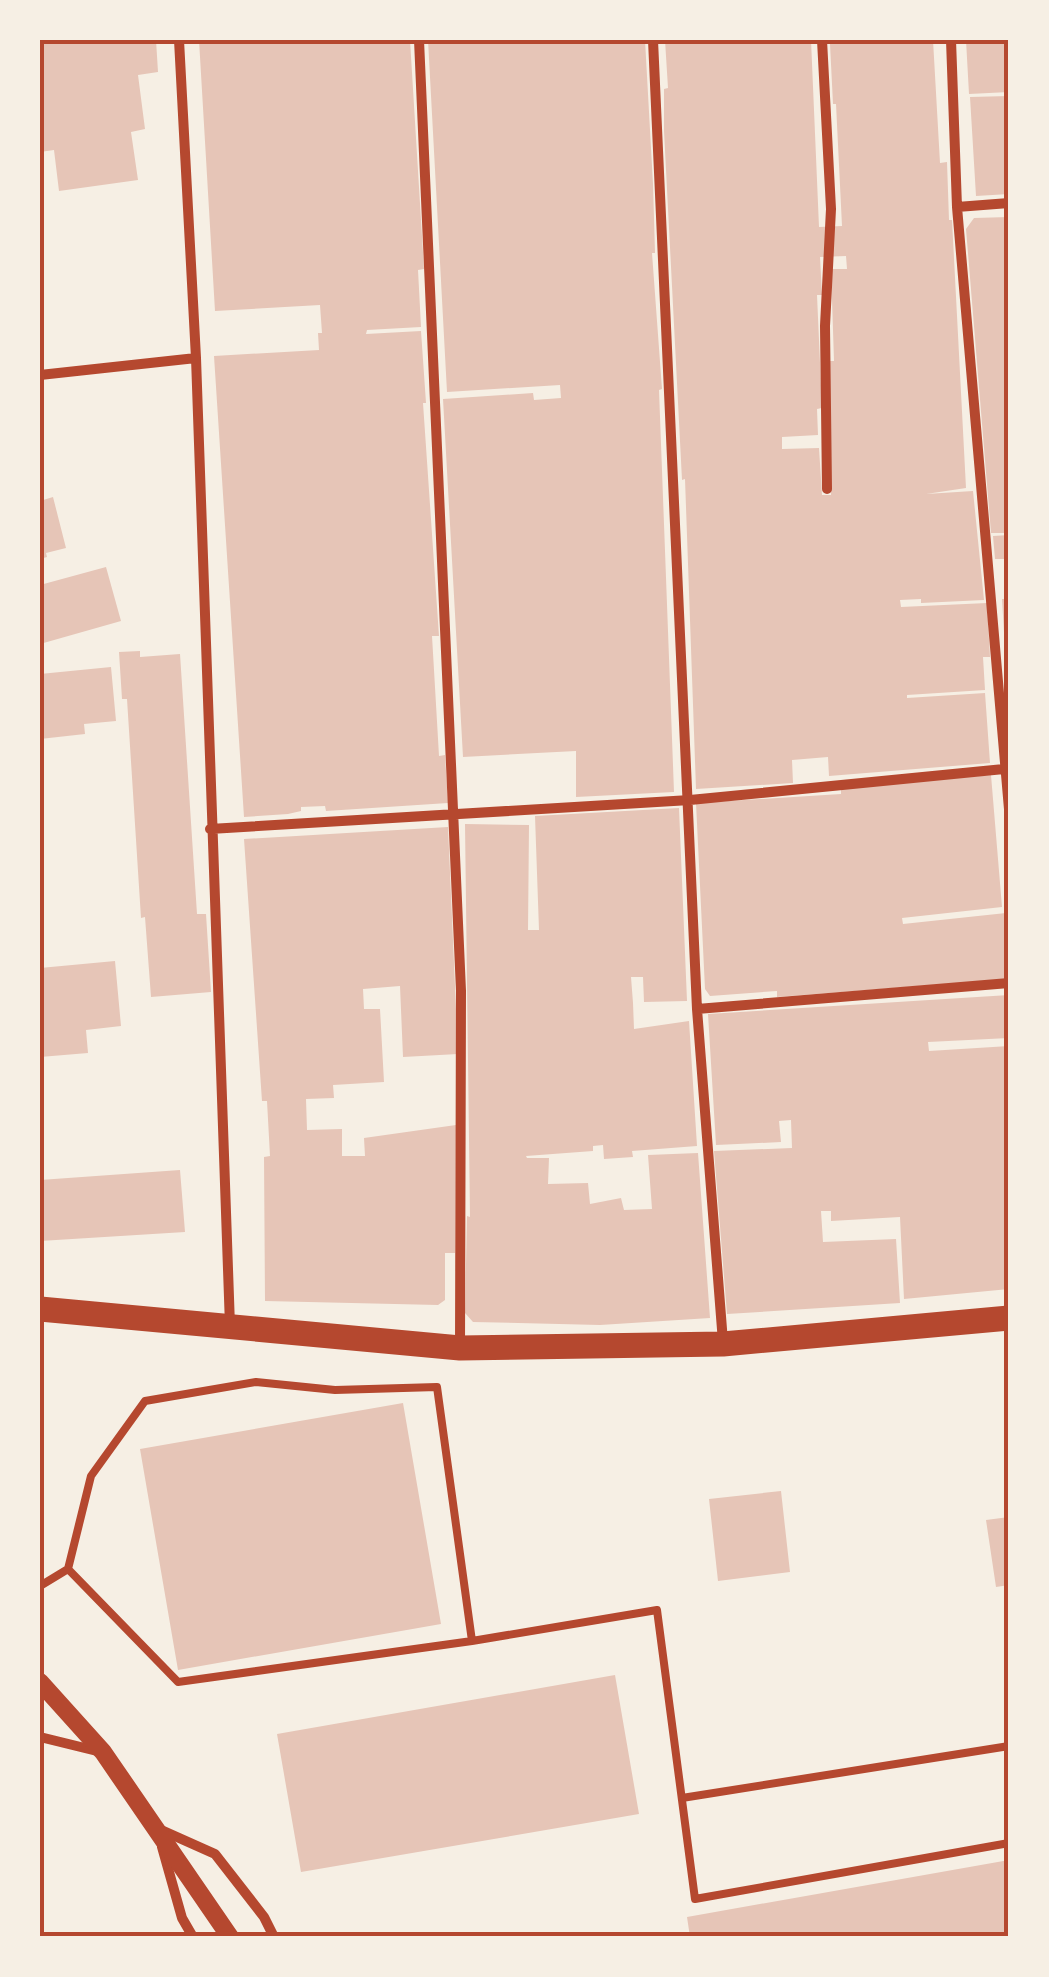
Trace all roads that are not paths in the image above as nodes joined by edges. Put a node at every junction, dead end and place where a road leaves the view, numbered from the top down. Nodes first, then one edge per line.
1 (179, 40) edge
2 (419, 40) edge
3 (653, 40) edge
4 (822, 40) edge
5 (951, 40) edge
6 (1009, 204) edge
7 (957, 207) junction
8 (196, 358) junction
9 (40, 375) edge
10 (827, 489) dead end
11 (1003, 689) edge
12 (1004, 769) junction
13 (690, 800) junction
14 (1009, 808) edge
15 (455, 812) junction
16 (210, 829) junction
17 (1009, 983) edge
18 (697, 1010) junction
19 (40, 1309) edge
20 (144, 1318) junction
21 (1009, 1318) edge
22 (40, 1324) edge
23 (230, 1326) junction
24 (723, 1344) junction
25 (460, 1348) junction
26 (68, 1568) junction
27 (40, 1586) edge
28 (472, 1641) junction
29 (40, 1682) edge
30 (40, 1737) edge
31 (1009, 1746) edge
32 (103, 1752) junction
33 (682, 1798) junction
34 (157, 1828) junction
35 (1009, 1843) edge
36 (193, 1937) edge
37 (230, 1937) edge
38 (274, 1937) edge

1 - 8 street
2 - 15 street
3 - 13 street
4 - 10 street
5 - 7 street
6 - 7 street
7 - 11 street
8 - 9 street
8 - 16 street
11 - 12 street
12 - 13 street
12 - 14 street
13 - 15 street
13 - 18 street
15 - 16 street
15 - 25 street
16 - 23 street
17 - 18 street
18 - 24 street
19 - 20 main road
20 - 22 main road
20 - 23 main road
21 - 24 main road
23 - 25 main road
24 - 25 main road
26 - 27 lane
26 - 28 lane
26 - 28 lane
28 - 33 lane
29 - 32 street
30 - 32 street
31 - 33 lane
32 - 34 street
33 - 35 lane
34 - 36 street
34 - 37 street
34 - 38 street

